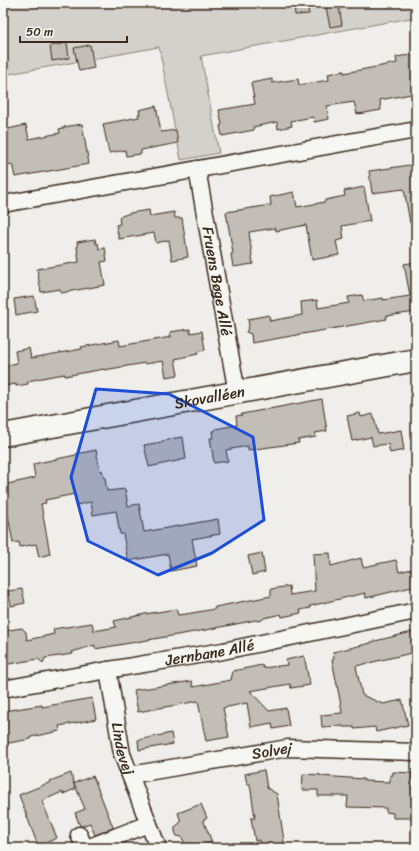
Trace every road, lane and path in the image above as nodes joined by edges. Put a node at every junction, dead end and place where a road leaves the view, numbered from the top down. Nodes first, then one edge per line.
1 (416, 130) edge
2 (197, 169) junction
3 (3, 204) edge
4 (416, 360) edge
5 (237, 393) junction
6 (3, 435) edge
7 (416, 611) edge
8 (108, 670) junction
9 (3, 689) edge
10 (416, 752) edge
11 (130, 775) junction
12 (148, 824) junction
13 (84, 844) edge
14 (158, 848) edge

1 - 2 street
2 - 3 street
2 - 5 street, Fruens Bøge Allé
4 - 5 street, Skovalléen
5 - 6 street, Skovalléen
7 - 8 street, Jernbane Allé
8 - 9 street, Jernbane Allé
8 - 11 street, Lindevej
10 - 11 street, Solvej
11 - 12 street, Lindevej
12 - 13 street
12 - 14 street, Lindevej

